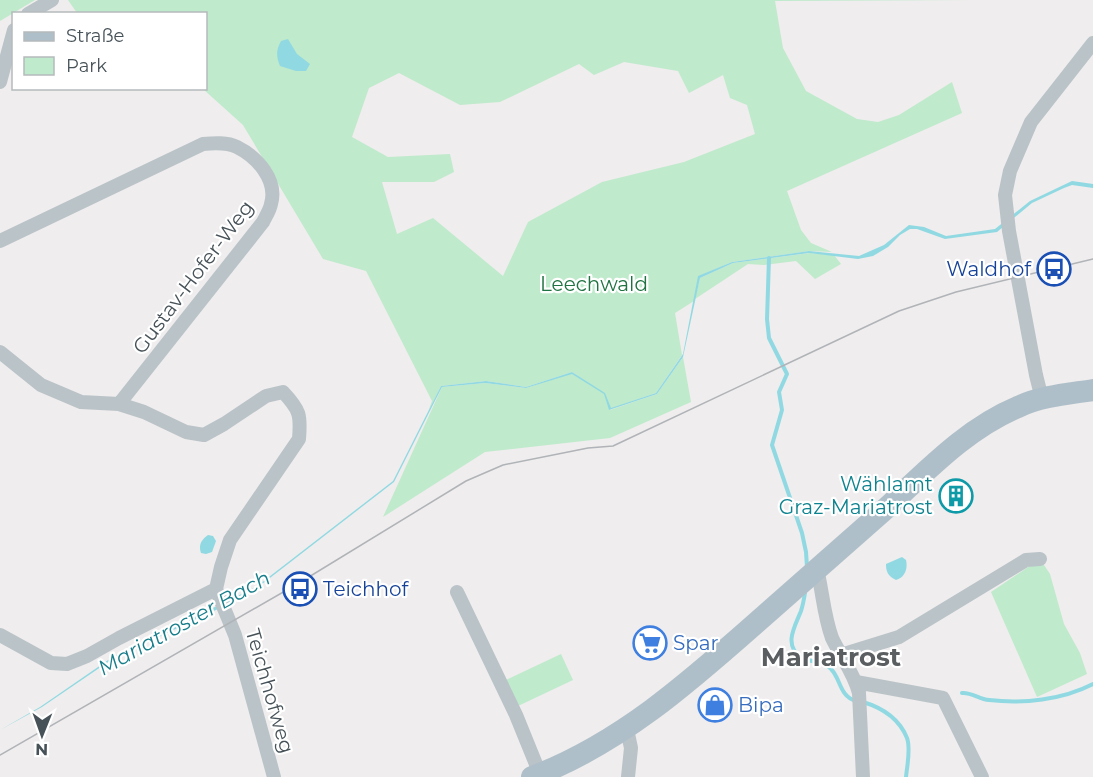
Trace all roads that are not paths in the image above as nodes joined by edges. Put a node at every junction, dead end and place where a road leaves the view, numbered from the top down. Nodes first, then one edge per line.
1 (52, 0) edge
2 (31, 12) edge
3 (12, 37) edge
4 (1093, 43) edge
5 (0, 82) edge
6 (1, 238) edge
7 (0, 352) edge
8 (1093, 390) edge
9 (1042, 399) junction
10 (119, 404) junction
11 (1040, 559) dead end
12 (806, 579) junction
13 (457, 592) dead end
14 (218, 593) junction
15 (0, 635) edge
16 (841, 655) junction
17 (858, 688) junction
18 (627, 729) junction
19 (536, 776) edge
20 (274, 777) edge
21 (628, 777) edge
22 (863, 777) edge
23 (982, 777) edge

1 - 2 street
3 - 5 street
4 - 9 street
6 - 10 street, Gustav-Hofer-Weg
7 - 10 street
8 - 9 main road
9 - 12 main road
10 - 14 street
11 - 16 street
12 - 16 street
12 - 18 main road
13 - 19 street
14 - 15 street
14 - 20 street, Teichhofweg
16 - 17 street
17 - 22 street
17 - 23 street
18 - 19 main road
18 - 21 street

